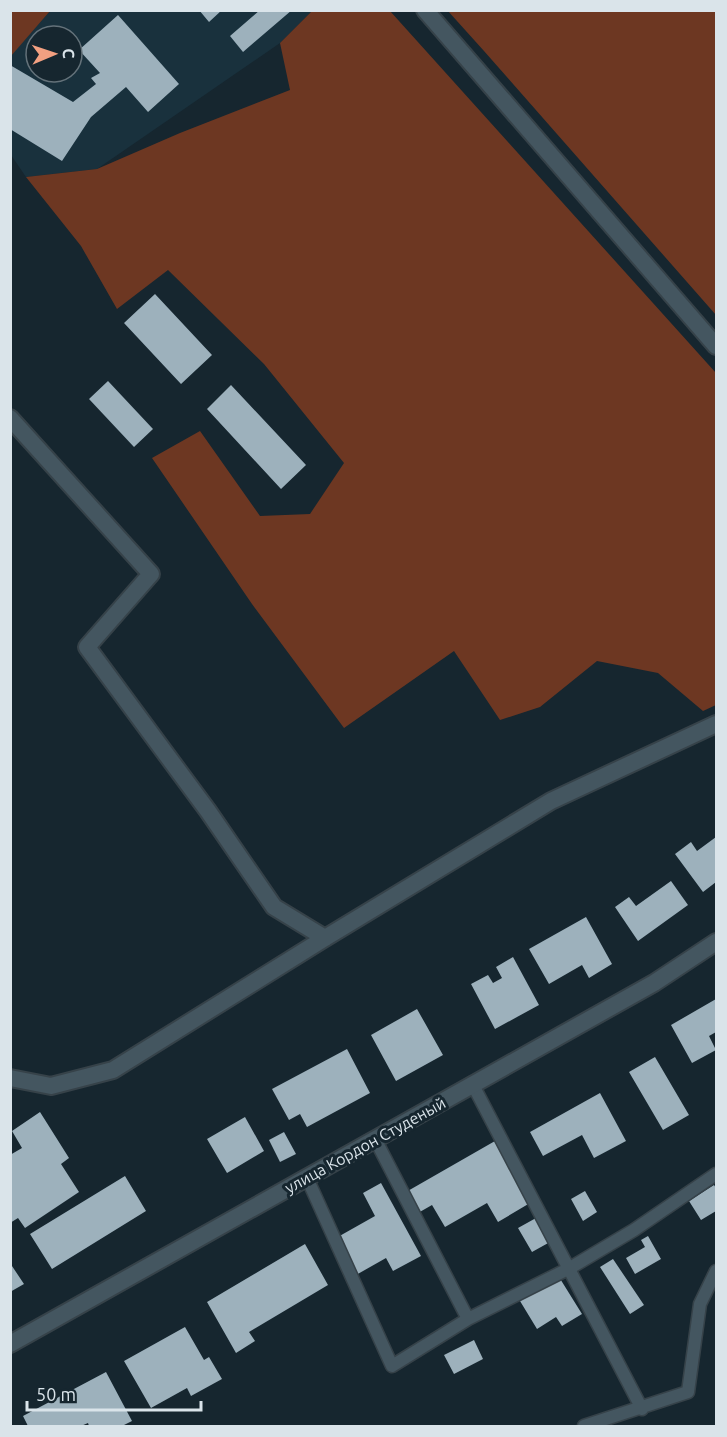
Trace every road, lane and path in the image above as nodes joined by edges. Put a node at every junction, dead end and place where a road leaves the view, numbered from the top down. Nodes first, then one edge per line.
1 (425, 10) edge
2 (717, 346) edge
3 (10, 418) edge
4 (717, 724) edge
5 (325, 938) junction
6 (717, 942) edge
7 (10, 1078) edge
8 (473, 1085) junction
9 (375, 1139) junction
10 (717, 1174) edge
11 (307, 1178) junction
12 (570, 1268) junction
13 (717, 1270) edge
14 (468, 1319) junction
15 (10, 1344) edge
16 (642, 1409) junction
17 (584, 1426) edge

1 - 2 street
3 - 5 street
4 - 5 street
5 - 7 street
6 - 8 street, улица Кордон Студеный
8 - 9 street, улица Кордон Студеный
8 - 12 lane
9 - 11 street, улица Кордон Студеный
9 - 14 lane
10 - 12 lane
11 - 14 lane
11 - 15 street, улица Кордон Студеный
12 - 14 lane
12 - 16 lane
13 - 16 lane
16 - 17 lane

